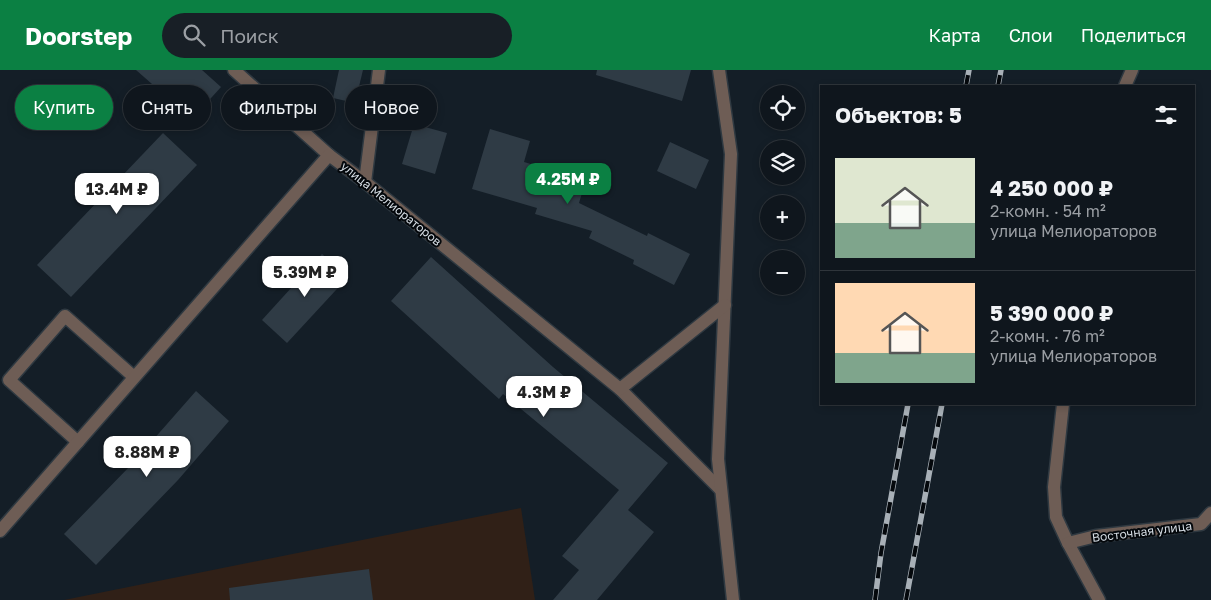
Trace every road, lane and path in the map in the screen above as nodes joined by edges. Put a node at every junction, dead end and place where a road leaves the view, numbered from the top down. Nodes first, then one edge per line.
1 (234, 70) edge
2 (379, 70) edge
3 (719, 70) edge
4 (1132, 70) edge
5 (1125, 85) edge
6 (329, 154) junction
7 (365, 182) junction
8 (725, 305) junction
9 (134, 377) junction
10 (620, 389) junction
11 (1063, 405) edge
12 (78, 442) junction
13 (721, 490) junction
14 (1211, 513) edge
15 (1206, 524) edge
16 (0, 531) edge
17 (1068, 543) junction
18 (733, 600) edge
19 (1099, 600) edge

1 - 6 street
2 - 7 street
3 - 8 street
4 - 5 street
6 - 7 street, улица Мелиораторов
6 - 9 street, улица Мелиораторов
7 - 10 street, улица Мелиораторов
8 - 10 street
8 - 13 street
9 - 12 street, улица Мелиораторов
9 - 12 street
10 - 13 street, улица Мелиораторов
11 - 17 street
12 - 16 street, улица Мелиораторов
13 - 18 street
14 - 15 street, Восточная улица
15 - 17 street, Восточная улица
17 - 19 street

